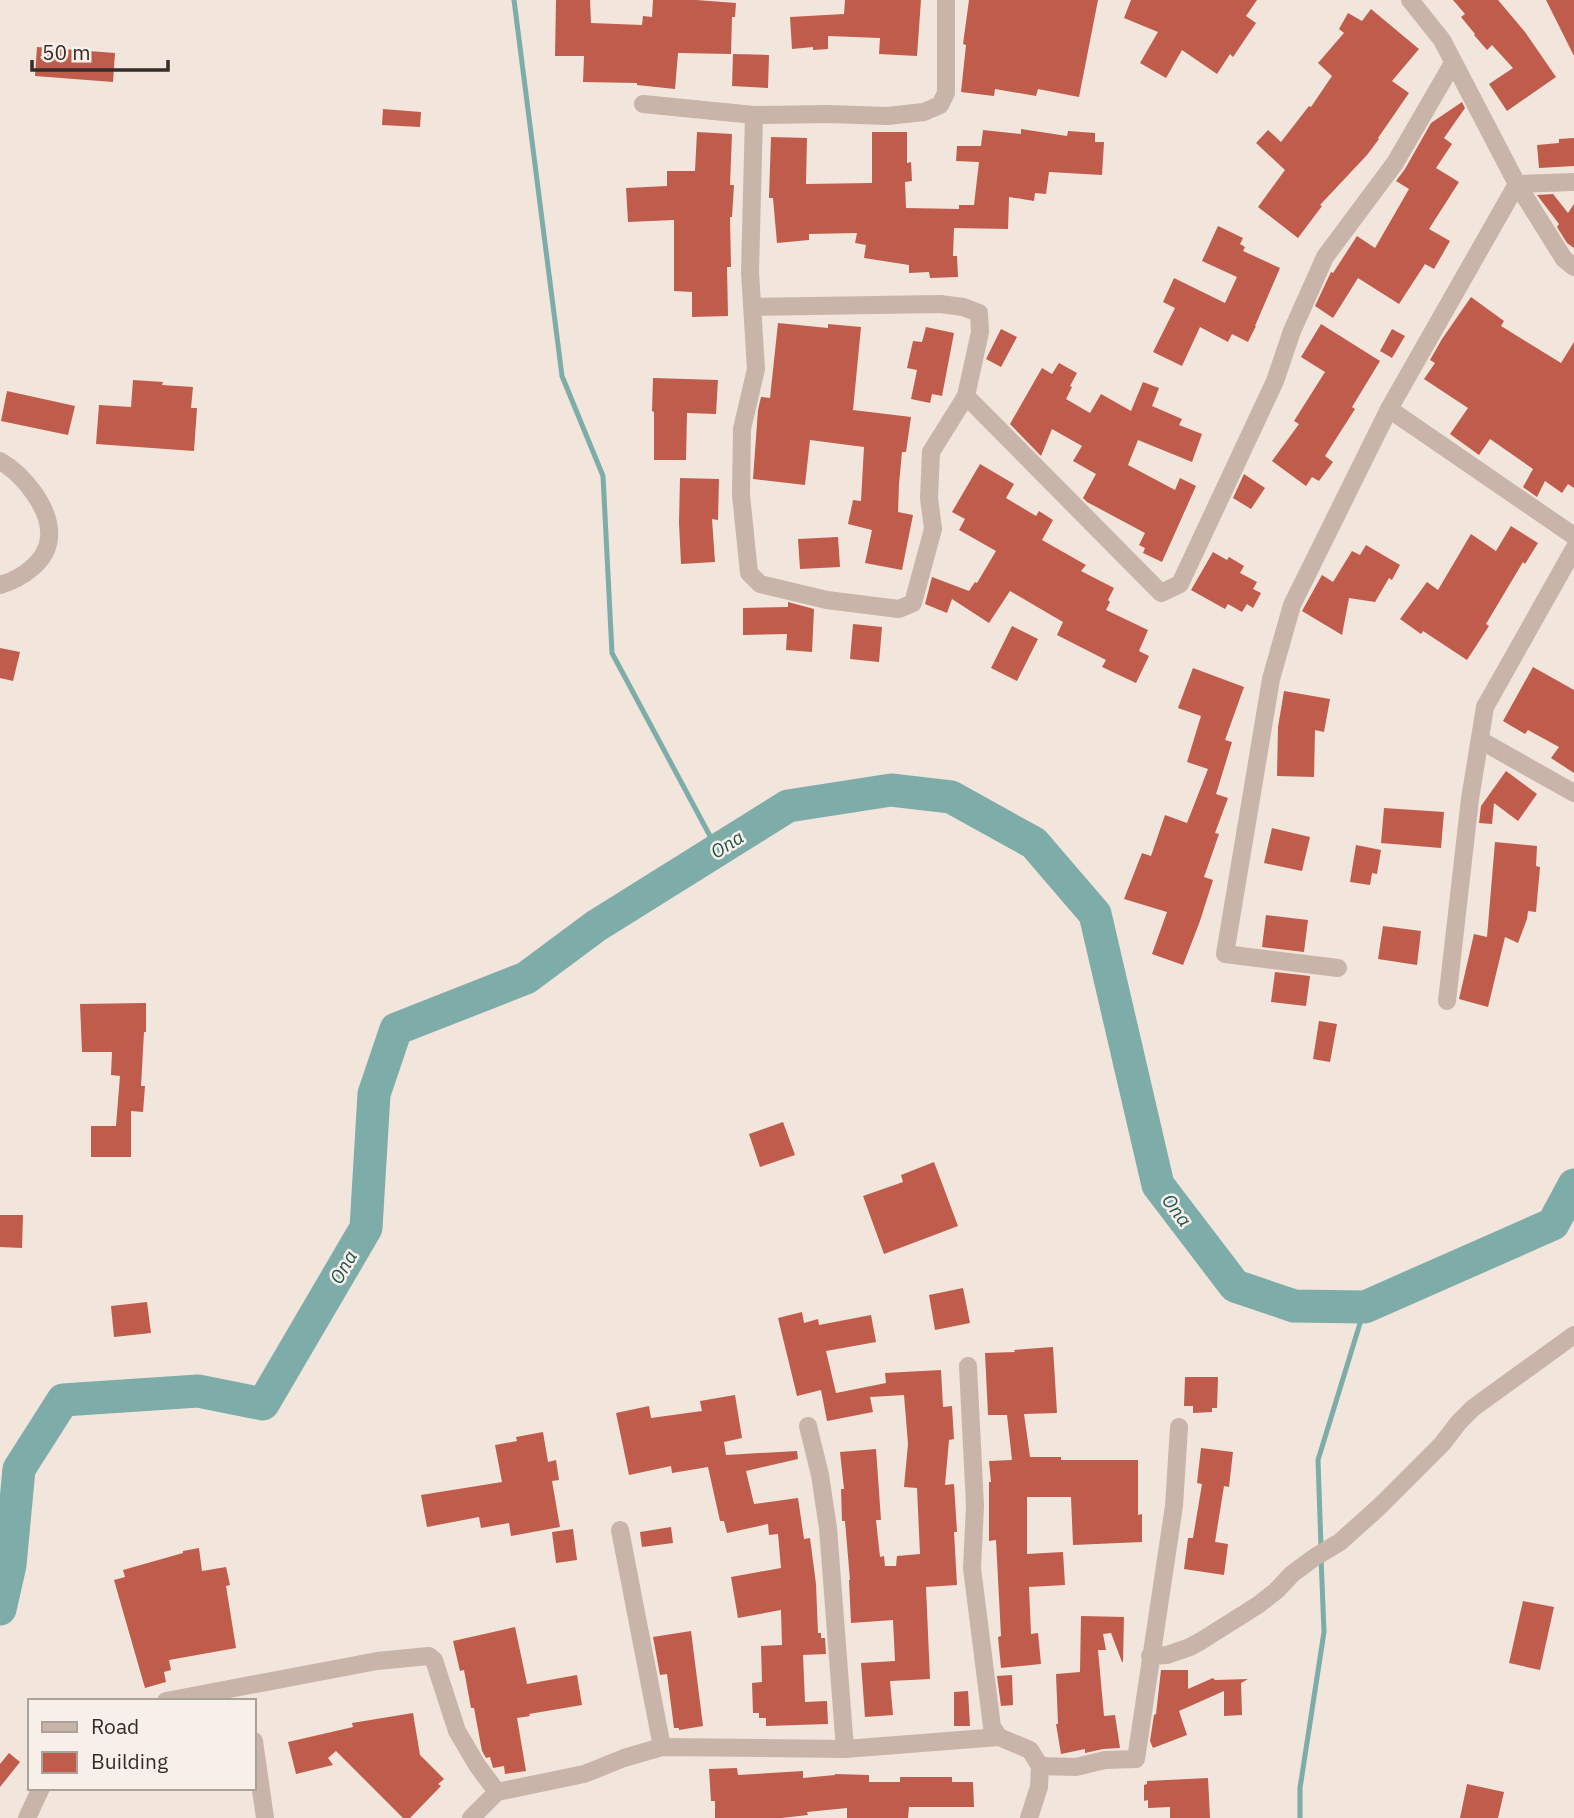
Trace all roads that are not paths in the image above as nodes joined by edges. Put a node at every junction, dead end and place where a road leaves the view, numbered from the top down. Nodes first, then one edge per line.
1 (946, 0) edge
2 (1410, 0) edge
3 (1453, 63) junction
4 (643, 104) dead end
5 (754, 115) junction
6 (1574, 182) edge
7 (1517, 184) junction
8 (1574, 267) edge
9 (752, 307) junction
10 (966, 397) junction
11 (1389, 409) junction
12 (0, 461) edge
13 (1574, 536) edge
14 (1574, 549) edge
15 (0, 585) edge
16 (1480, 740) junction
17 (1574, 793) edge
18 (1338, 968) dead end
19 (1447, 1000) dead end
20 (1574, 1335) edge
21 (968, 1366) dead end
22 (808, 1426) dead end
23 (1179, 1427) dead end
24 (620, 1530) dead end
25 (1150, 1656) junction
26 (235, 1695) edge
27 (189, 1699) edge
28 (999, 1737) junction
29 (662, 1747) junction
30 (845, 1749) junction
31 (256, 1755) edge
32 (1040, 1766) junction
33 (40, 1790) edge
34 (497, 1792) junction
35 (27, 1818) edge
36 (265, 1818) edge
37 (471, 1818) edge
38 (1029, 1818) edge

1 - 5 street
2 - 3 street
3 - 7 street
3 - 10 street
4 - 5 street
5 - 9 street
6 - 7 street
7 - 8 street
7 - 11 street
9 - 10 street
9 - 10 street
11 - 13 street
11 - 18 street
12 - 15 street
14 - 16 street
16 - 17 street
16 - 19 street
20 - 25 street
21 - 28 street
22 - 30 street
23 - 25 street
24 - 29 street
25 - 32 street
26 - 27 street
26 - 34 street
28 - 30 street
28 - 32 street
29 - 30 street
29 - 34 street
31 - 36 street
32 - 38 street
33 - 35 street
34 - 37 street

